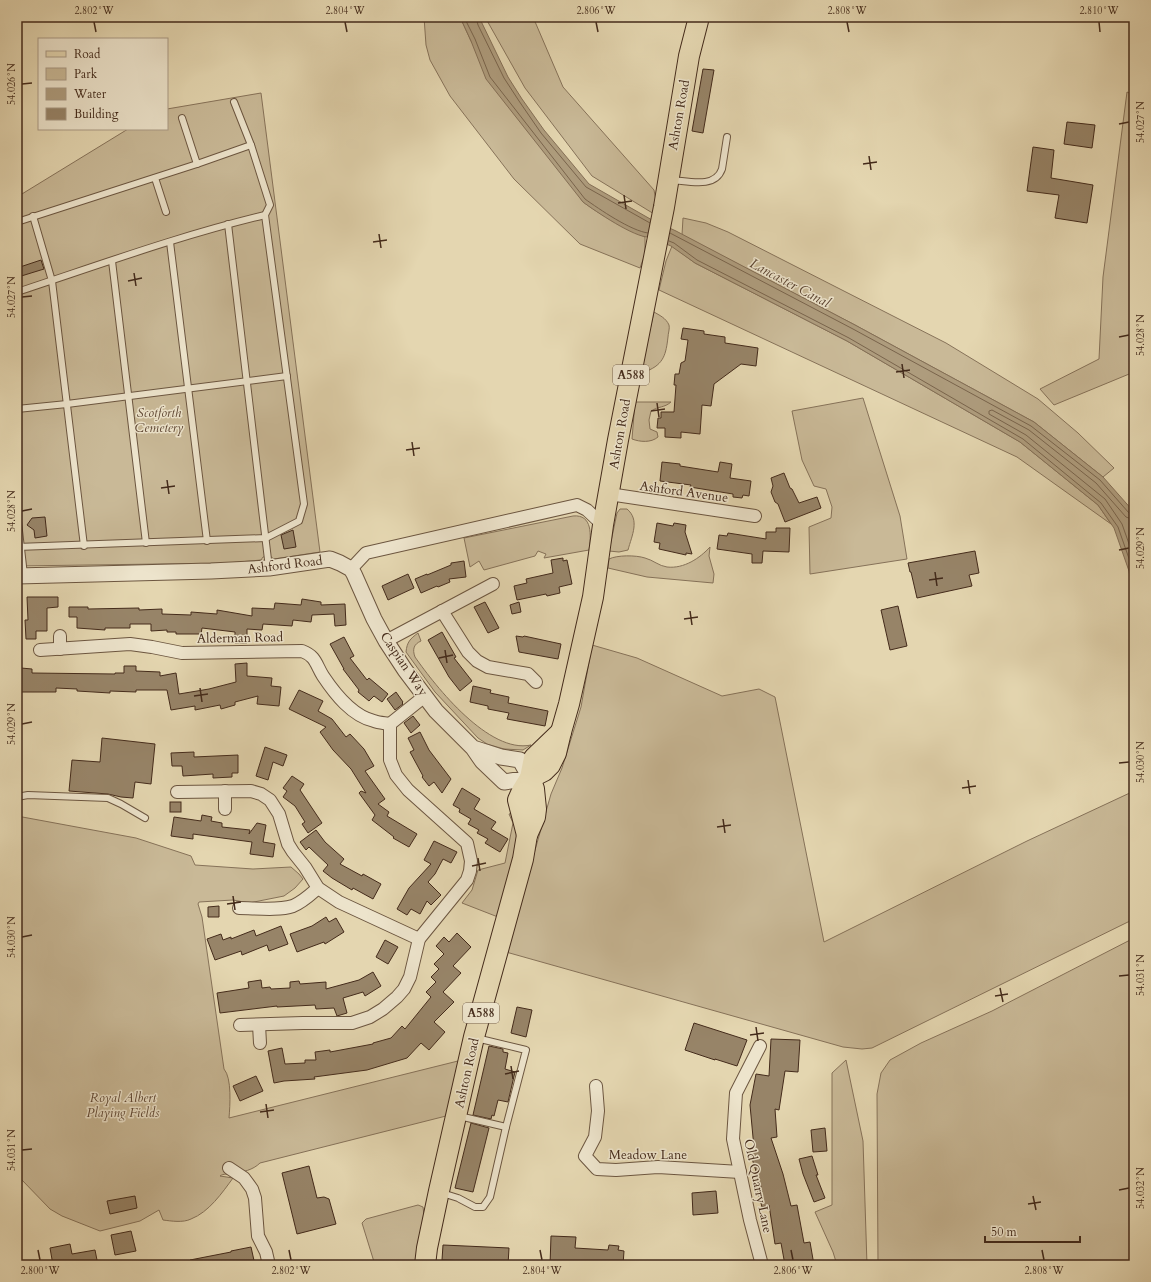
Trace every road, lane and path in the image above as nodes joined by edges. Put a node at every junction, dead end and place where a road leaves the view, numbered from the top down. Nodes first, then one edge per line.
1 (699, 17) edge
2 (234, 102) dead end
3 (182, 118) dead end
4 (726, 137) dead end
5 (251, 145) junction
6 (198, 164) junction
7 (155, 178) junction
8 (668, 180) junction
9 (166, 212) dead end
10 (265, 215) junction
11 (33, 216) junction
12 (17, 222) edge
13 (228, 224) junction
14 (170, 242) junction
15 (112, 261) junction
16 (52, 281) junction
17 (17, 292) edge
18 (287, 376) junction
19 (247, 382) junction
20 (188, 388) junction
21 (127, 395) junction
22 (67, 404) junction
23 (17, 409) edge
24 (609, 494) junction
25 (17, 513) edge
26 (755, 516) dead end
27 (603, 525) junction
28 (266, 538) junction
29 (207, 541) junction
30 (146, 543) junction
31 (84, 546) junction
32 (19, 548) edge
33 (269, 568) junction
34 (351, 569) junction
35 (21, 576) edge
36 (487, 583) dead end
37 (442, 611) junction
38 (60, 636) dead end
39 (386, 641) junction
40 (60, 649) junction
41 (40, 650) dead end
42 (536, 682) dead end
43 (425, 696) junction
44 (390, 724) junction
45 (473, 748) junction
46 (530, 778) junction
47 (225, 791) junction
48 (177, 792) dead end
49 (17, 797) edge
50 (225, 809) dead end
51 (145, 818) dead end
52 (318, 888) junction
53 (239, 908) dead end
54 (419, 939) junction
55 (259, 1024) junction
56 (240, 1025) dead end
57 (474, 1037) junction
58 (260, 1043) dead end
59 (760, 1046) dead end
60 (596, 1086) dead end
61 (457, 1116) junction
62 (506, 1127) junction
63 (229, 1168) dead end
64 (740, 1172) junction
65 (439, 1191) junction
66 (269, 1265) edge
67 (425, 1265) edge
68 (762, 1265) edge

1 - 8 main road, Ashton Road / A588
2 - 5 lane
3 - 6 lane
4 - 8 lane
5 - 6 lane
5 - 10 lane
6 - 7 lane
7 - 9 lane
7 - 11 lane
8 - 24 main road, Ashton Road / A588
10 - 13 lane
10 - 18 lane
11 - 12 lane
11 - 16 lane
13 - 14 lane
13 - 19 lane
14 - 15 lane
14 - 20 lane
15 - 16 lane
15 - 21 lane
16 - 17 lane
16 - 22 lane
18 - 19 lane
18 - 28 lane
19 - 20 lane
19 - 28 lane
20 - 21 lane
20 - 29 lane
21 - 22 lane
21 - 30 lane
22 - 23 lane
22 - 31 lane
24 - 26 street, Ashford Avenue
24 - 27 main road, Ashton Road / A588
25 - 32 lane
27 - 34 street
27 - 46 main road, Ashton Road / A588
28 - 29 lane
28 - 33 lane
29 - 30 lane
30 - 31 lane
31 - 32 lane
32 - 35 lane
33 - 34 street, Ashford Road
33 - 35 street, Ashford Road
34 - 39 street, Caspian Way
36 - 37 street
37 - 39 street
37 - 42 street
38 - 40 street
39 - 43 street, Caspian Way
40 - 41 street, Alderman Road
40 - 44 street, Alderman Road
43 - 44 street
43 - 45 street, Caspian Way
44 - 54 street
45 - 46 street, Caspian Way
45 - 46 street, Caspian Way
46 - 57 main road, Ashton Road / A588
47 - 48 street
47 - 50 street
47 - 52 street
49 - 51 lane
52 - 53 street
52 - 54 street
54 - 55 street
55 - 56 street
55 - 58 street
57 - 61 main road, Ashton Road / A588
57 - 62 lane
59 - 64 street, Old Quarry Lane
60 - 64 street, Meadow Lane
61 - 62 lane
61 - 65 main road, Ashton Road / A588
62 - 65 lane
63 - 66 street
64 - 68 street, Old Quarry Lane
65 - 67 main road, Ashton Road / A588

